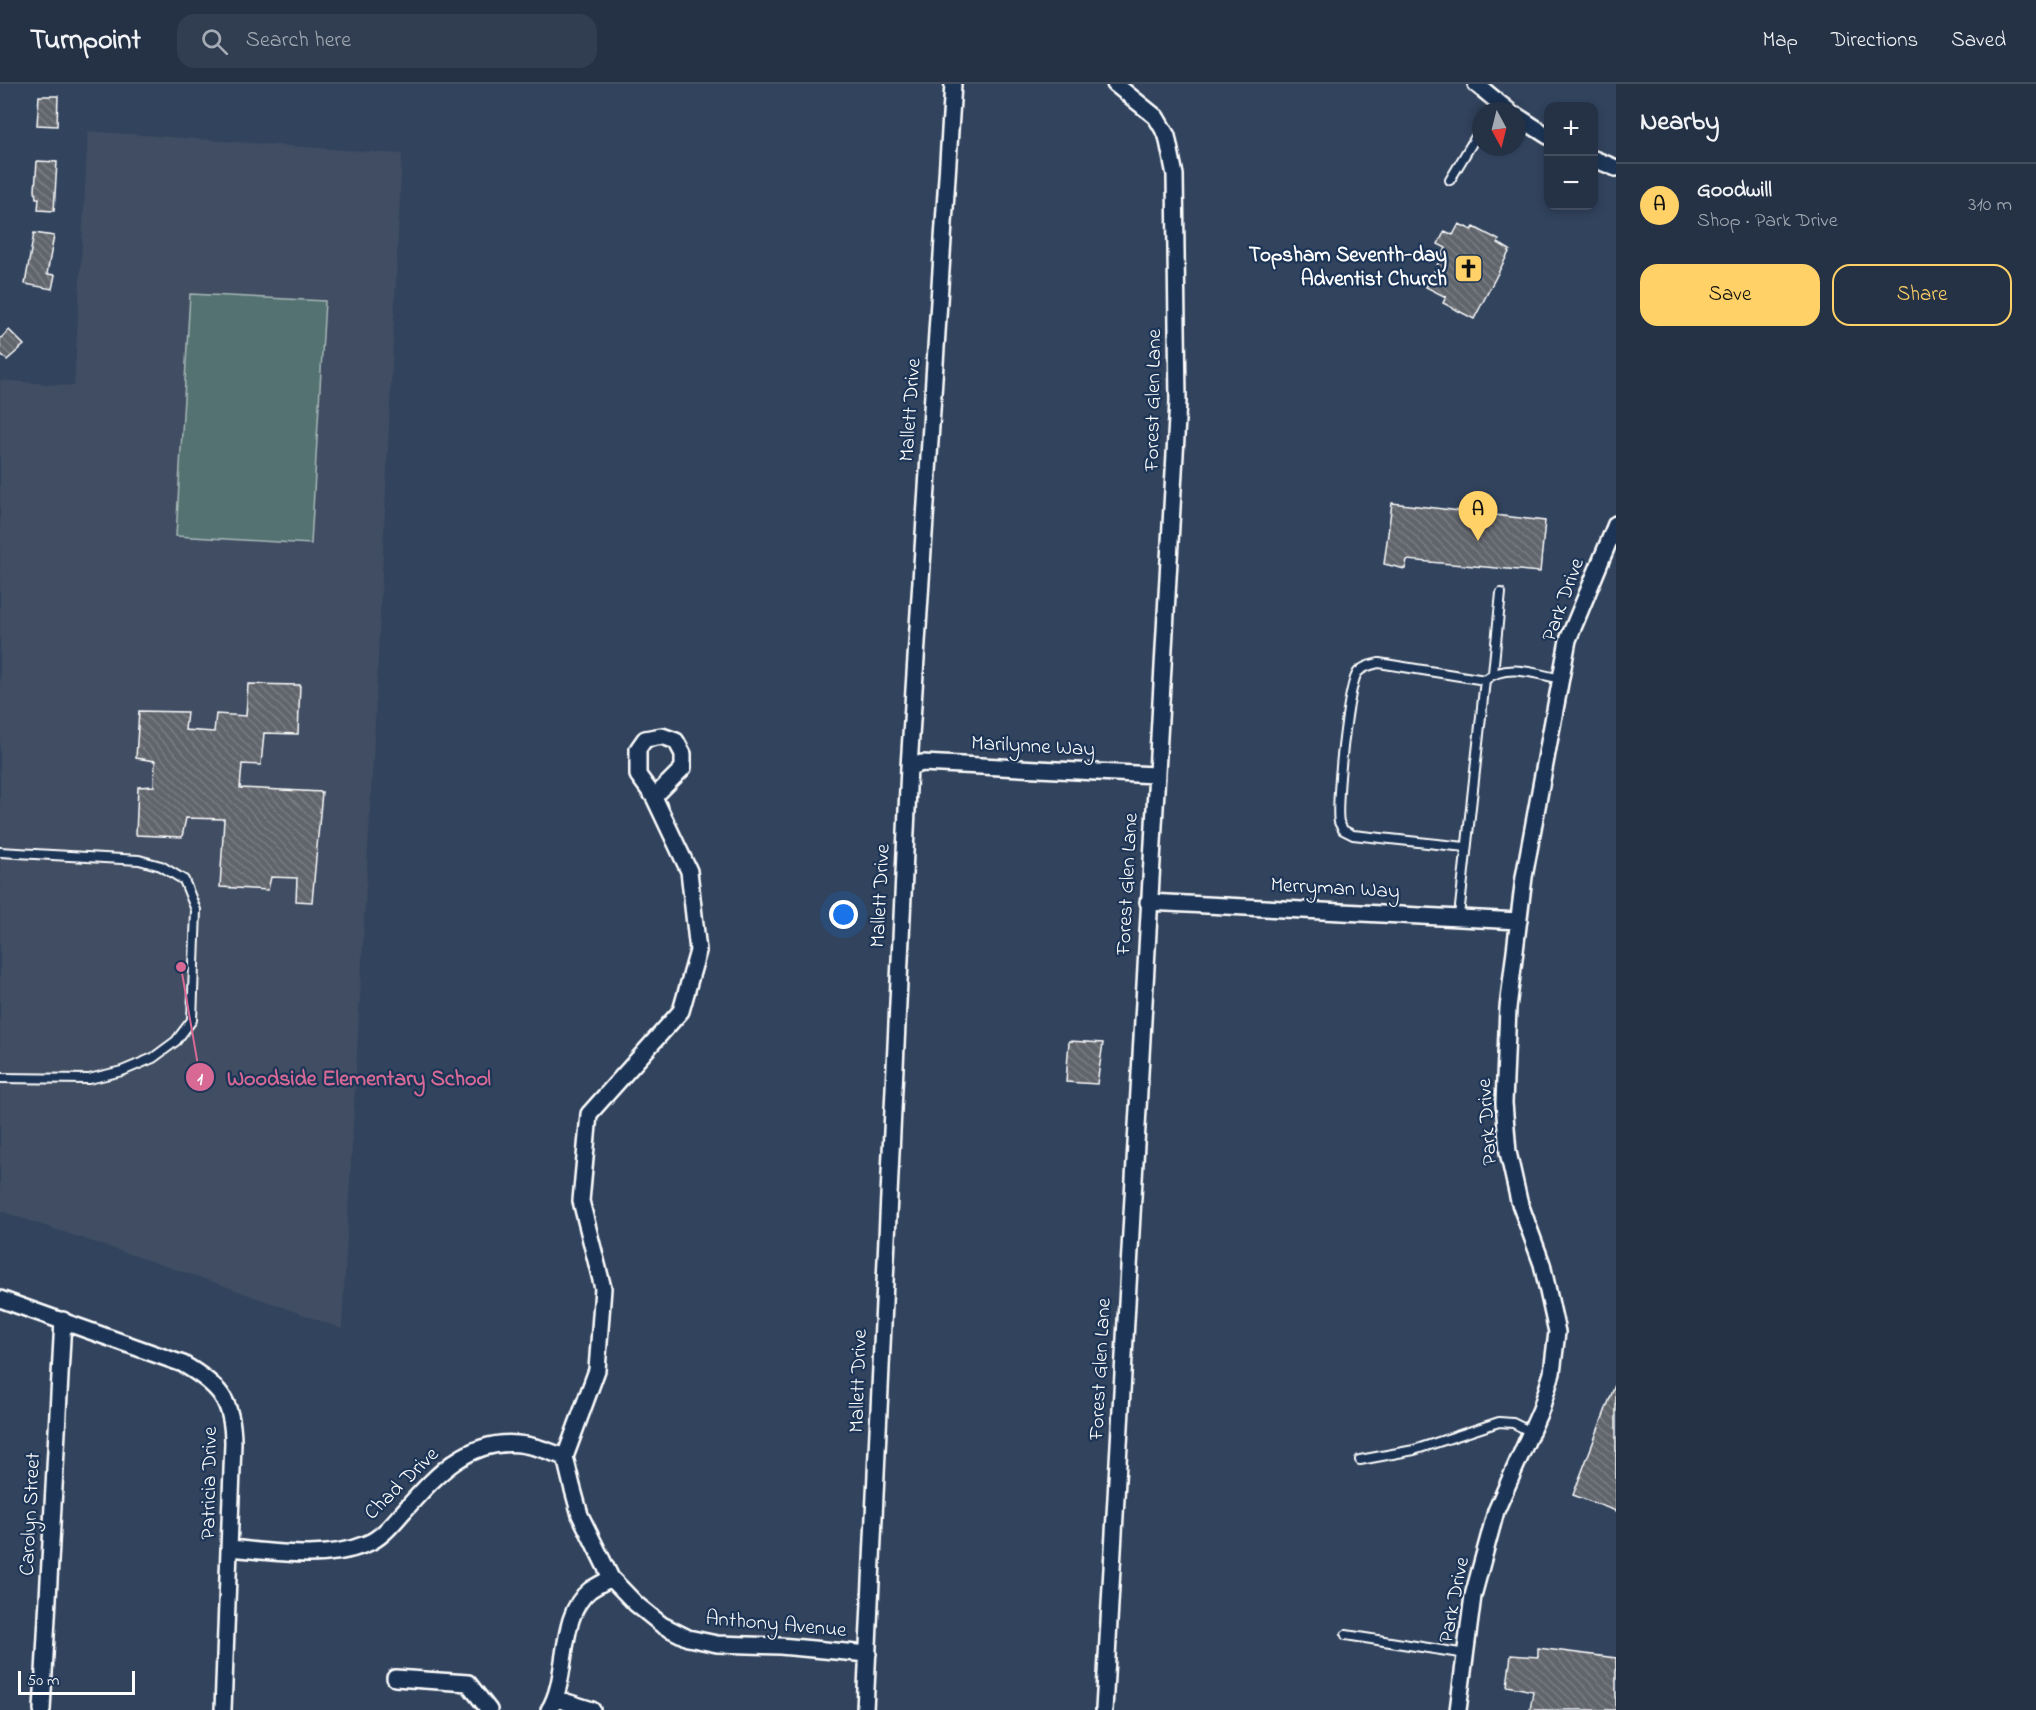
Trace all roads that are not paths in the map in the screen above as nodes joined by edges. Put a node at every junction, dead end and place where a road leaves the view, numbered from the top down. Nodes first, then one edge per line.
1 (953, 84) edge
2 (1114, 84) edge
3 (1476, 84) edge
4 (1495, 102) edge
5 (1526, 122) edge
6 (1544, 133) edge
7 (1472, 143) edge
8 (1598, 161) edge
9 (1616, 168) edge
10 (1450, 180) dead end
11 (1616, 524) edge
12 (1501, 593) dead end
13 (1493, 673) junction
14 (1561, 679) junction
15 (1485, 680) junction
16 (909, 767) junction
17 (1155, 775) junction
18 (654, 797) dead end
19 (1465, 847) junction
20 (0, 852) edge
21 (1148, 902) junction
22 (1459, 916) junction
23 (1519, 921) junction
24 (0, 1078) edge
25 (0, 1299) edge
26 (63, 1320) junction
27 (1531, 1432) junction
28 (566, 1456) junction
29 (1360, 1460) dead end
30 (230, 1548) junction
31 (610, 1578) junction
32 (1346, 1635) dead end
33 (868, 1654) junction
34 (1466, 1654) junction
35 (395, 1678) dead end
36 (553, 1704) edge
37 (42, 1710) edge
38 (223, 1710) edge
39 (489, 1710) edge
40 (592, 1710) edge
41 (865, 1710) edge
42 (1104, 1710) edge
43 (1458, 1710) edge

1 - 16 street, Mallett Drive
2 - 17 street, Forest Glen Lane
3 - 4 street
5 - 6 street
7 - 10 lane
8 - 9 street
11 - 14 street, Park Drive
12 - 13 lane
13 - 14 lane
13 - 15 lane
14 - 23 street, Park Drive
15 - 19 lane
15 - 19 lane
16 - 17 street, Marilynne Way
16 - 33 street, Mallett Drive
17 - 21 street, Forest Glen Lane
18 - 28 street
19 - 22 lane
20 - 24 lane
21 - 22 street, Merryman Way
21 - 42 street, Forest Glen Lane
22 - 23 street, Merryman Way
23 - 27 street, Park Drive
25 - 26 street, Patricia Drive
26 - 30 street, Patricia Drive
26 - 37 street, Carolyn Street
27 - 29 lane
27 - 34 street, Park Drive
28 - 30 street, Chad Drive
28 - 31 street, Anthony Avenue
30 - 38 street, Patricia Drive
31 - 33 street, Anthony Avenue
31 - 36 street
32 - 34 lane
33 - 41 street, Mallett Drive
34 - 43 street, Park Drive
35 - 39 street
36 - 40 street

